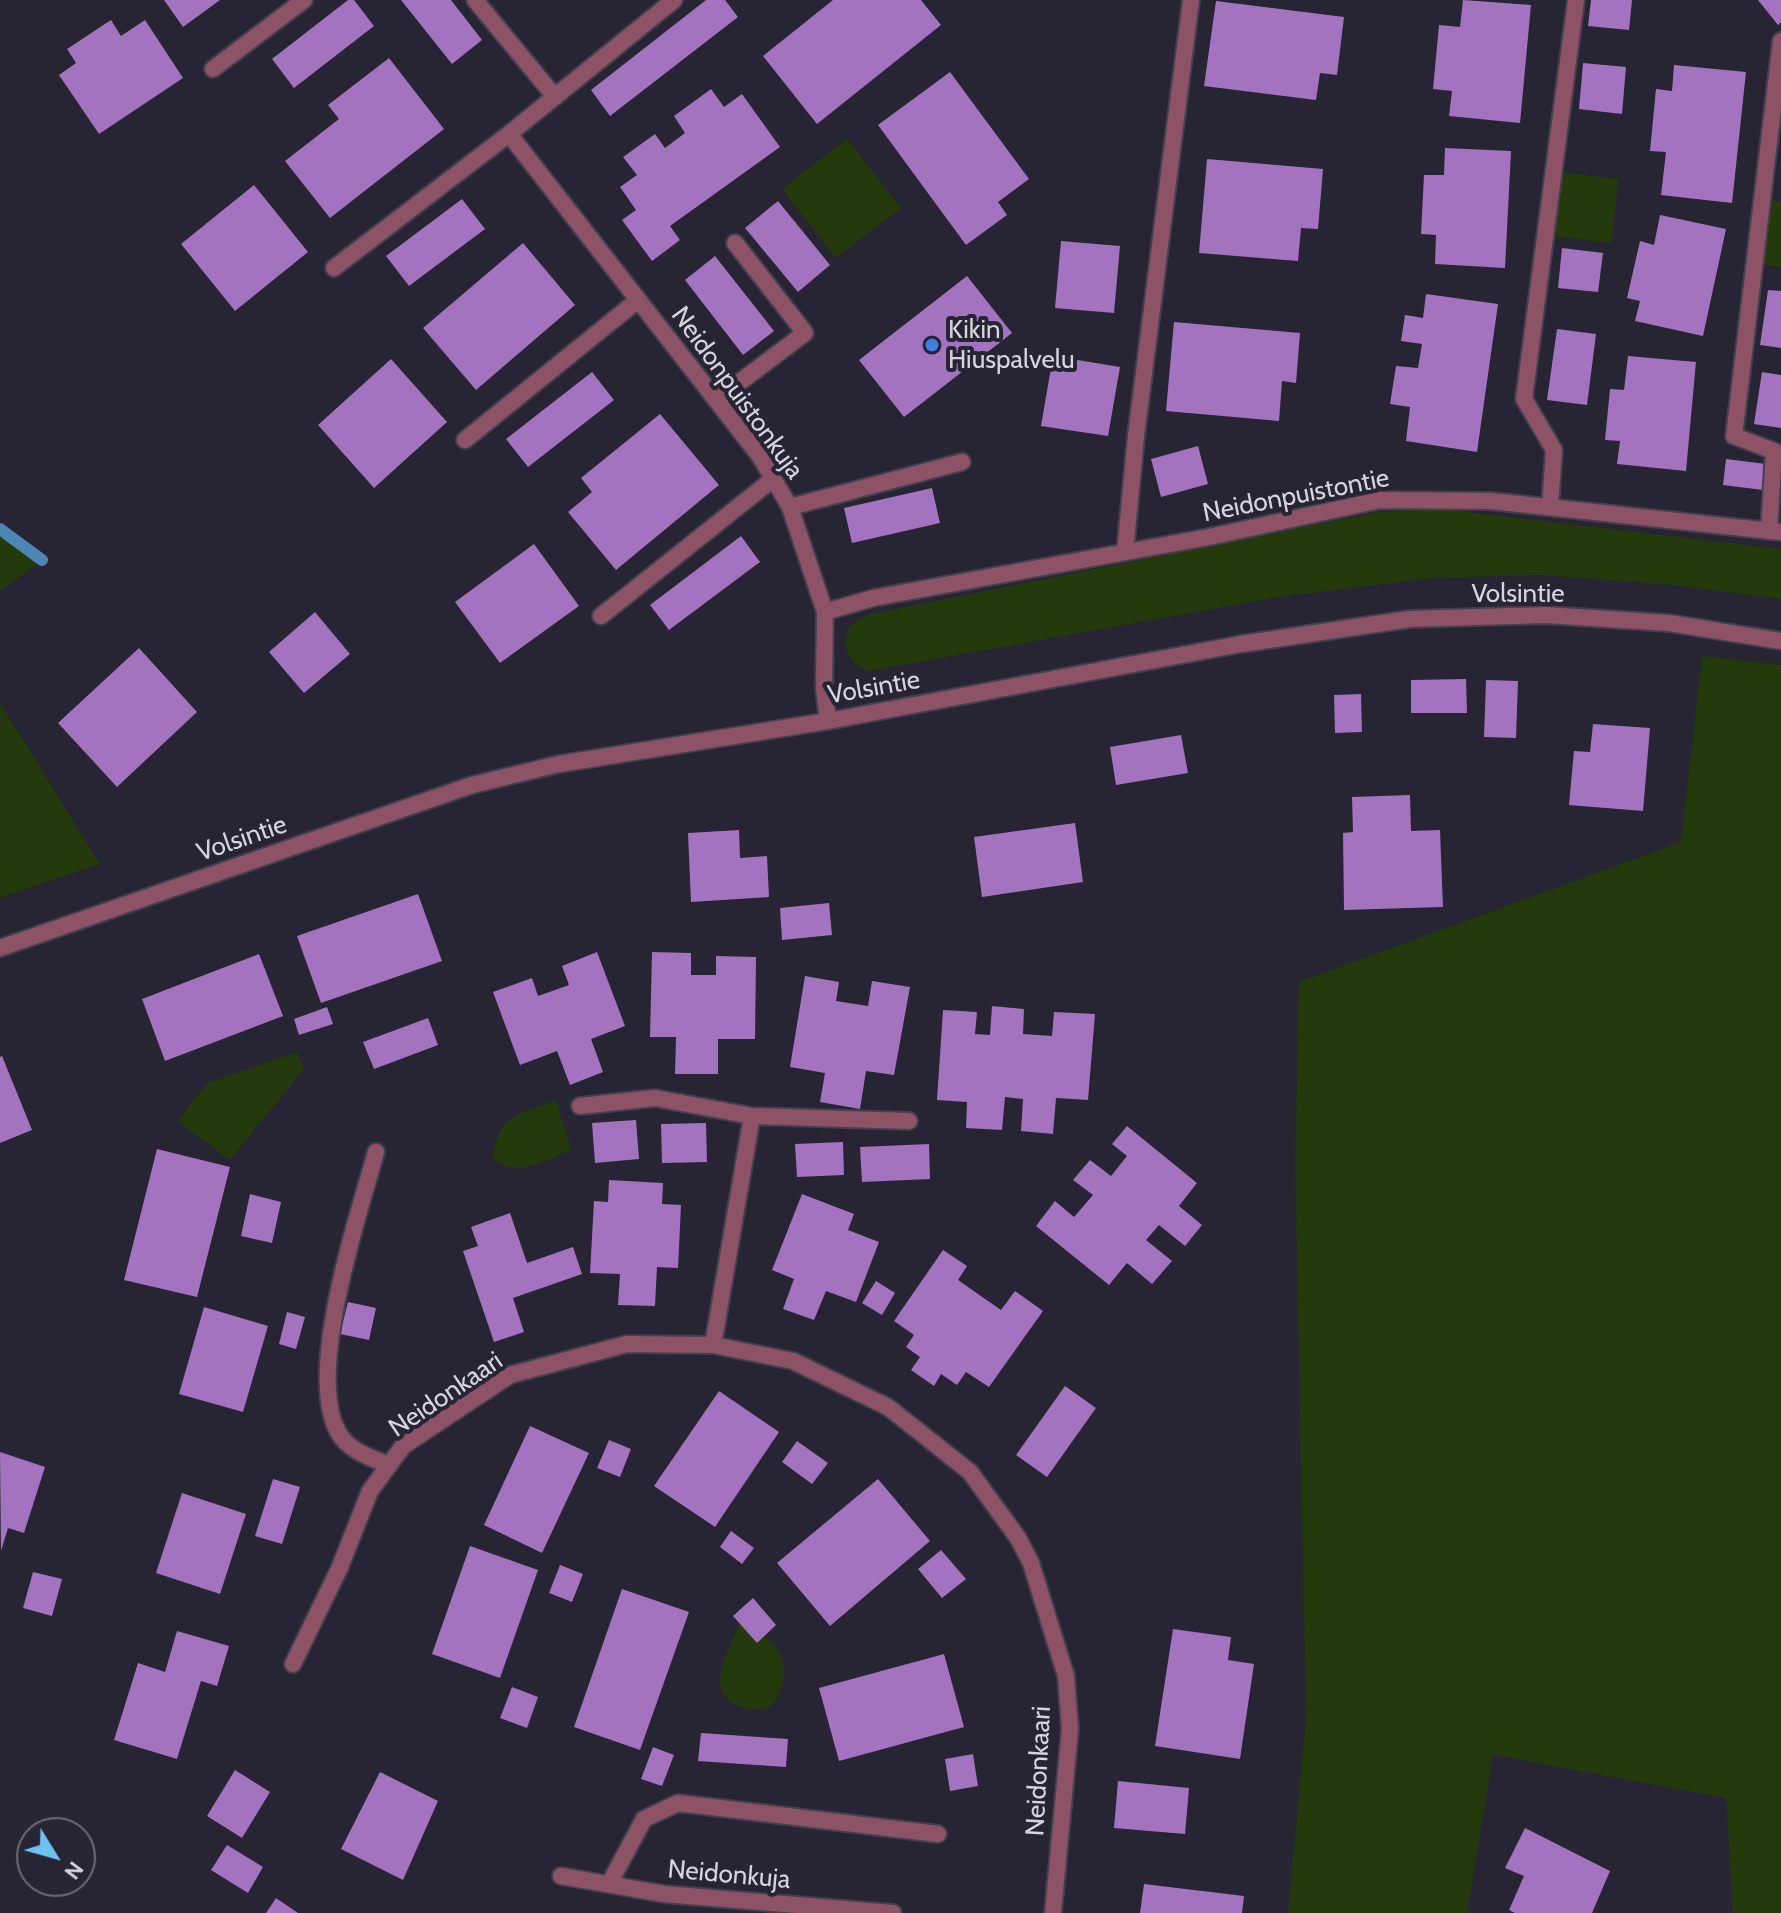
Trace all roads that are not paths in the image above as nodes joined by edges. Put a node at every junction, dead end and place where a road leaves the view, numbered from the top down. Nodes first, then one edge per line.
1 (304, 0) edge
2 (475, 0) edge
3 (674, 0) edge
4 (1191, 0) edge
5 (1576, 0) edge
6 (1781, 41) edge
7 (213, 69) dead end
8 (555, 97) junction
9 (509, 134) junction
10 (735, 243) dead end
11 (334, 268) dead end
12 (638, 300) junction
13 (716, 400) junction
14 (465, 440) dead end
15 (962, 462) dead end
16 (773, 479) junction
17 (790, 507) junction
18 (1550, 507) junction
19 (1775, 532) edge
20 (1125, 552) junction
21 (825, 612) junction
22 (601, 616) dead end
23 (1781, 641) edge
24 (828, 721) junction
25 (0, 948) edge
26 (580, 1106) dead end
27 (752, 1116) junction
28 (909, 1121) dead end
29 (376, 1152) dead end
30 (713, 1345) junction
31 (389, 1465) junction
32 (293, 1664) dead end
33 (938, 1834) dead end
34 (561, 1876) dead end
35 (609, 1884) junction
36 (849, 1911) edge
37 (893, 1913) edge
38 (1053, 1913) edge

1 - 7 street
2 - 8 street
3 - 8 street
4 - 20 street
5 - 18 street
6 - 19 street
8 - 9 street
9 - 11 street
9 - 12 street, Neidonpuistonkuja
10 - 13 street
12 - 13 street, Neidonpuistonkuja
12 - 14 street
13 - 16 street, Neidonpuistonkuja
15 - 17 street
16 - 17 street, Neidonpuistonkuja
16 - 22 street
17 - 21 street, Neidonpuistonkuja
18 - 19 street, Neidonpuistontie
18 - 20 street, Neidonpuistontie
20 - 21 street, Neidonpuistontie
21 - 24 street, Neidonpuistonkuja
23 - 24 street, Volsintie
24 - 25 street, Volsintie
26 - 27 street
27 - 28 street
27 - 30 street
29 - 31 street
30 - 31 street, Neidonkaari
30 - 38 street, Neidonkaari
31 - 32 street, Neidonkaari
33 - 35 street
34 - 35 street, Neidonkuja
35 - 36 street, Neidonkuja
36 - 37 street, Neidonkuja

